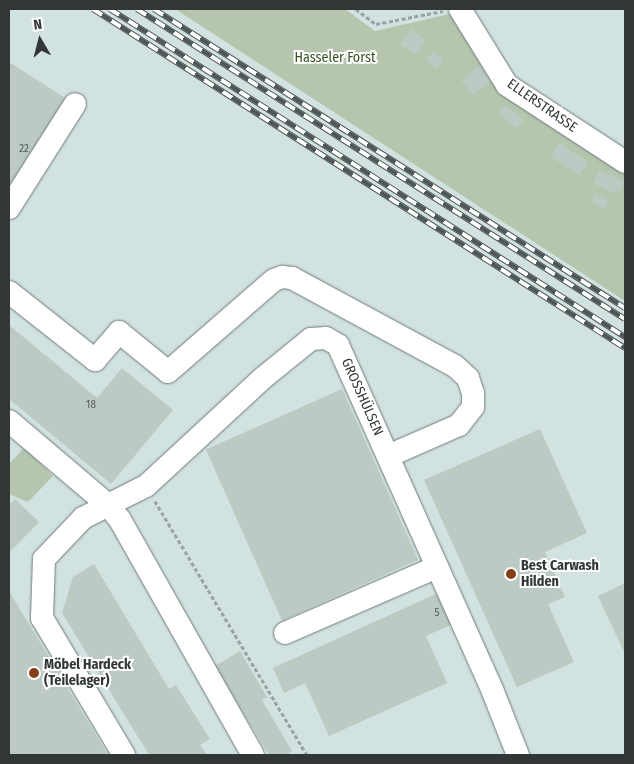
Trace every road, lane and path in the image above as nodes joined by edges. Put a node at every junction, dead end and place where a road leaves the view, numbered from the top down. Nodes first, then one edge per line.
1 (356, 9) edge
2 (453, 10) edge
3 (75, 104) dead end
4 (625, 162) edge
5 (9, 208) edge
6 (9, 292) edge
7 (10, 431) edge
8 (388, 456) junction
9 (156, 486) junction
10 (108, 505) junction
11 (437, 567) junction
12 (285, 633) dead end
13 (124, 755) edge
14 (253, 755) edge
15 (307, 755) edge
16 (518, 755) edge

1 - 2 path
2 - 4 street, ELLERSTRASSE
3 - 5 street
6 - 8 street
7 - 10 street
8 - 9 street, GROSSHÜLSEN
8 - 11 street, GROSSHÜLSEN
9 - 10 street, GROSSHÜLSEN
9 - 15 path
10 - 13 street, GROSSHÜLSEN
10 - 14 street
11 - 12 street
11 - 16 street, GROSSHÜLSEN

